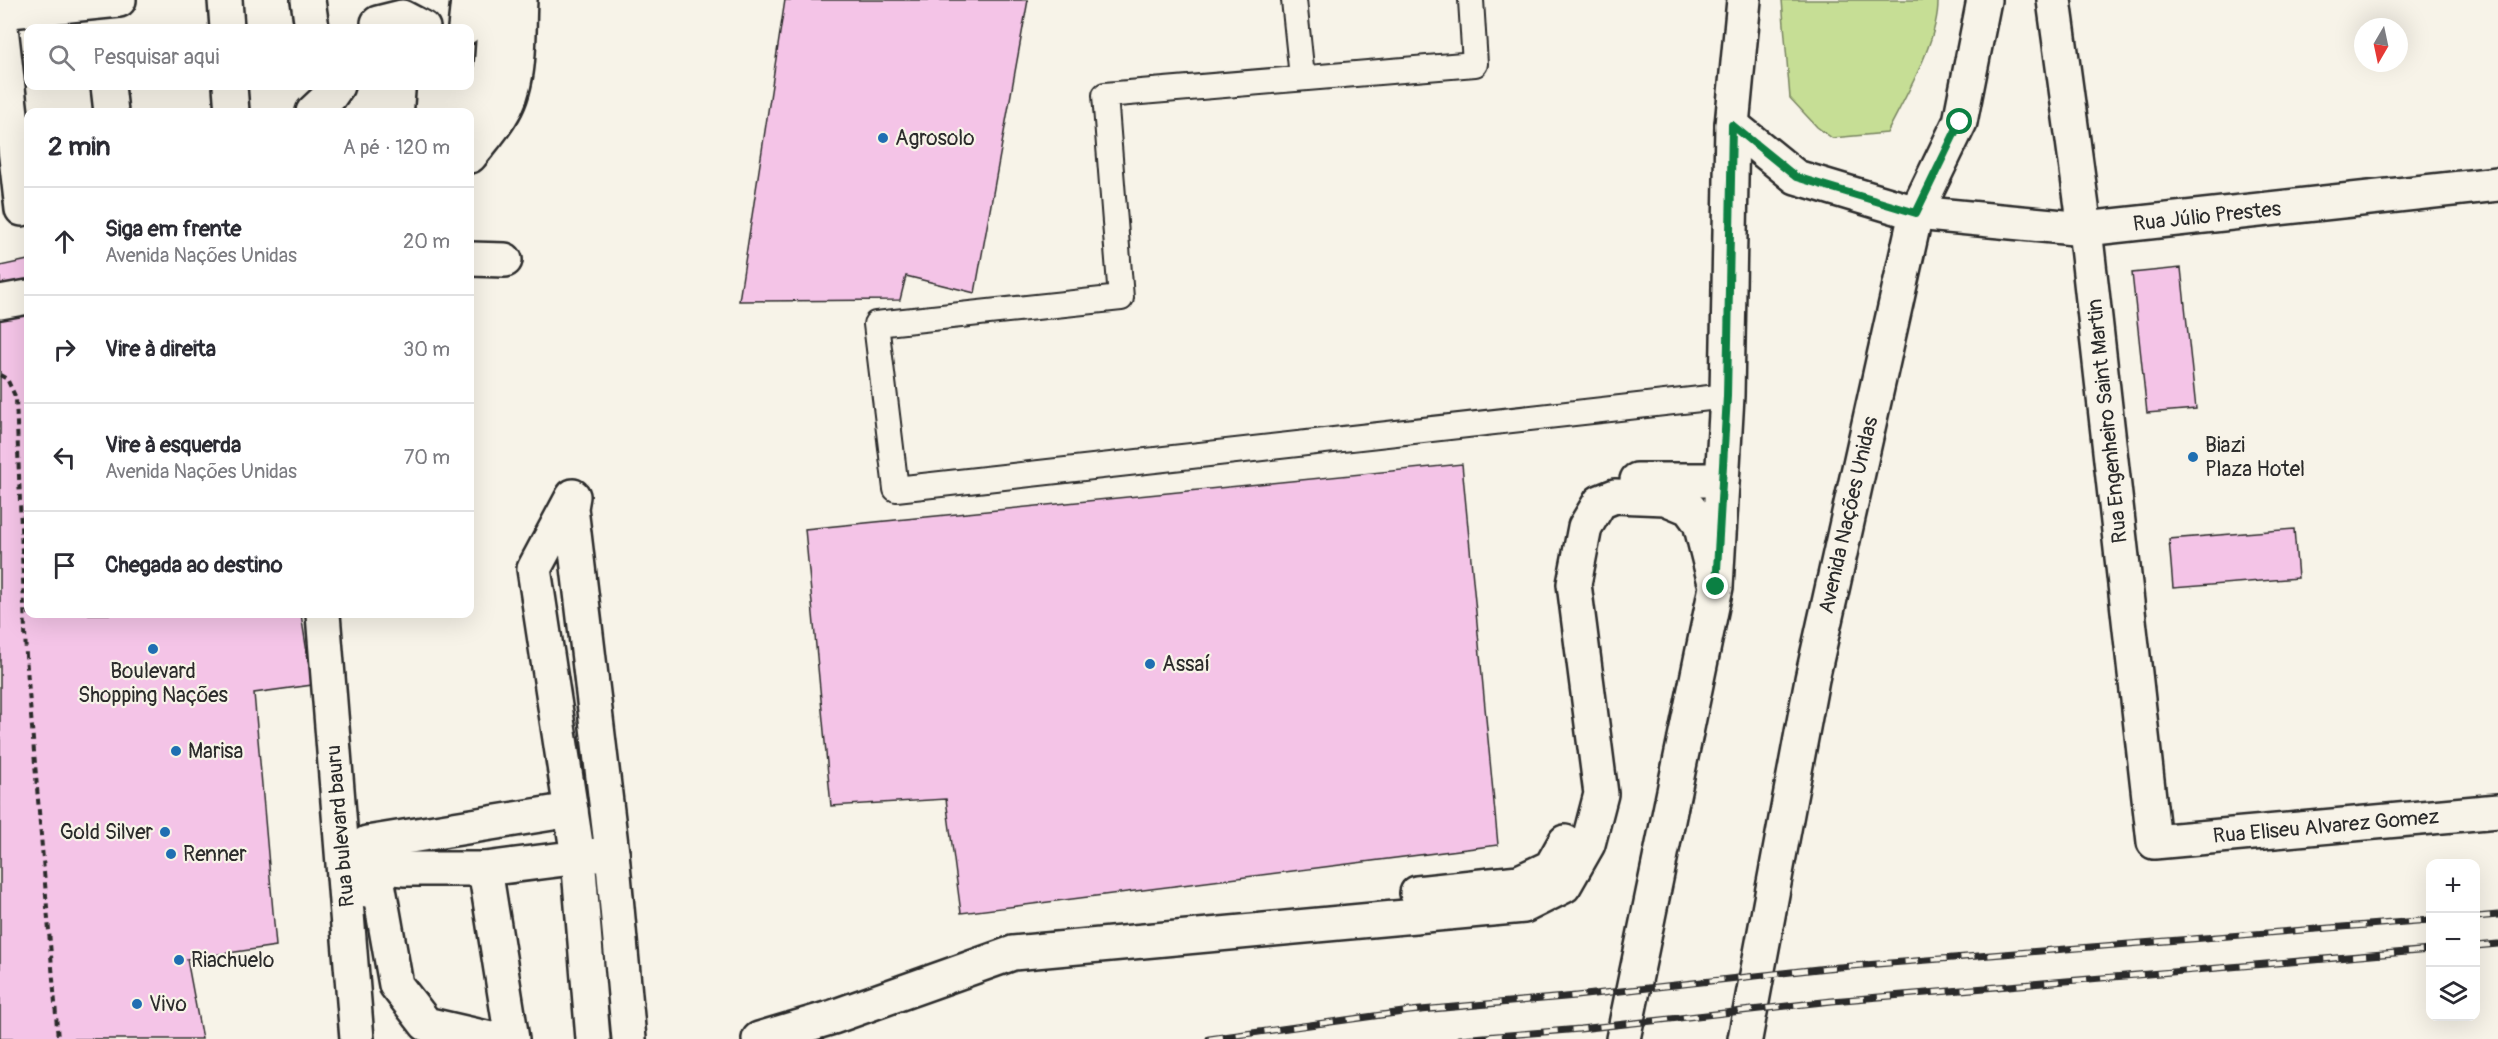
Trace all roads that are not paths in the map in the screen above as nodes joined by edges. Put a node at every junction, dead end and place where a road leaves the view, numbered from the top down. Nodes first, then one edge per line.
1 (225, 0) edge
2 (308, 0) edge
3 (468, 0) edge
4 (495, 0) edge
5 (520, 0) edge
6 (1294, 0) edge
7 (1471, 0) edge
8 (1744, 0) edge
9 (1984, 0) edge
10 (2054, 0) edge
11 (106, 10) edge
12 (0, 12) edge
13 (381, 17) edge
14 (0, 19) edge
15 (227, 24) edge
16 (311, 24) edge
17 (415, 24) edge
18 (465, 24) edge
19 (1302, 77) junction
20 (108, 90) edge
21 (230, 90) edge
22 (312, 90) edge
23 (334, 90) edge
24 (434, 90) edge
25 (461, 90) edge
26 (111, 108) edge
27 (232, 108) edge
28 (303, 108) edge
29 (317, 108) edge
30 (432, 108) edge
31 (463, 108) edge
32 (1732, 125) junction
33 (474, 139) edge
34 (474, 151) edge
35 (2498, 183) edge
36 (17, 209) edge
37 (1916, 213) junction
38 (2085, 229) junction
39 (474, 260) edge
40 (505, 260) dead end
41 (24, 298) edge
42 (0, 302) edge
43 (1727, 396) junction
44 (1722, 480) junction
45 (1716, 587) junction
46 (323, 618) edge
47 (571, 810) junction
48 (2498, 811) edge
49 (2154, 842) joint
50 (612, 853) junction
51 (578, 857) junction
52 (485, 869) junction
53 (357, 1039) edge
54 (435, 1039) edge
55 (491, 1039) edge
56 (512, 1039) edge
57 (593, 1039) edge
58 (629, 1039) edge
59 (733, 1039) edge
60 (759, 1039) edge
61 (1623, 1039) edge
62 (1745, 1039) edge

1 - 15 street
2 - 16 street
3 - 18 street
4 - 33 street
5 - 34 street
6 - 19 lane
7 - 19 lane
8 - 32 street
9 - 37 street, Avenida Nações Unidas
10 - 38 street, Rua Engenheiro Saint Martin
11 - 12 street
13 - 17 street
14 - 36 street
19 - 43 lane
20 - 26 street
21 - 27 street
22 - 28 street
23 - 29 street
24 - 30 street
25 - 31 street
32 - 37 street, Rua Júlio Prestes
32 - 43 street
35 - 38 street, Rua Júlio Prestes
37 - 38 street, Rua Júlio Prestes
37 - 62 street, Avenida Nações Unidas
38 - 49 street, Rua Engenheiro Saint Martin
39 - 40 street
41 - 42 street
43 - 44 street
44 - 45 street
44 - 59 street
45 - 60 street
45 - 61 street
46 - 53 street, Rua bulevard bauru
47 - 50 street
47 - 51 street
47 - 54 street
48 - 49 street, Rua Eliseu Alvarez Gomez
50 - 51 street
50 - 58 street
51 - 52 street
51 - 57 street
52 - 55 street
52 - 56 street

